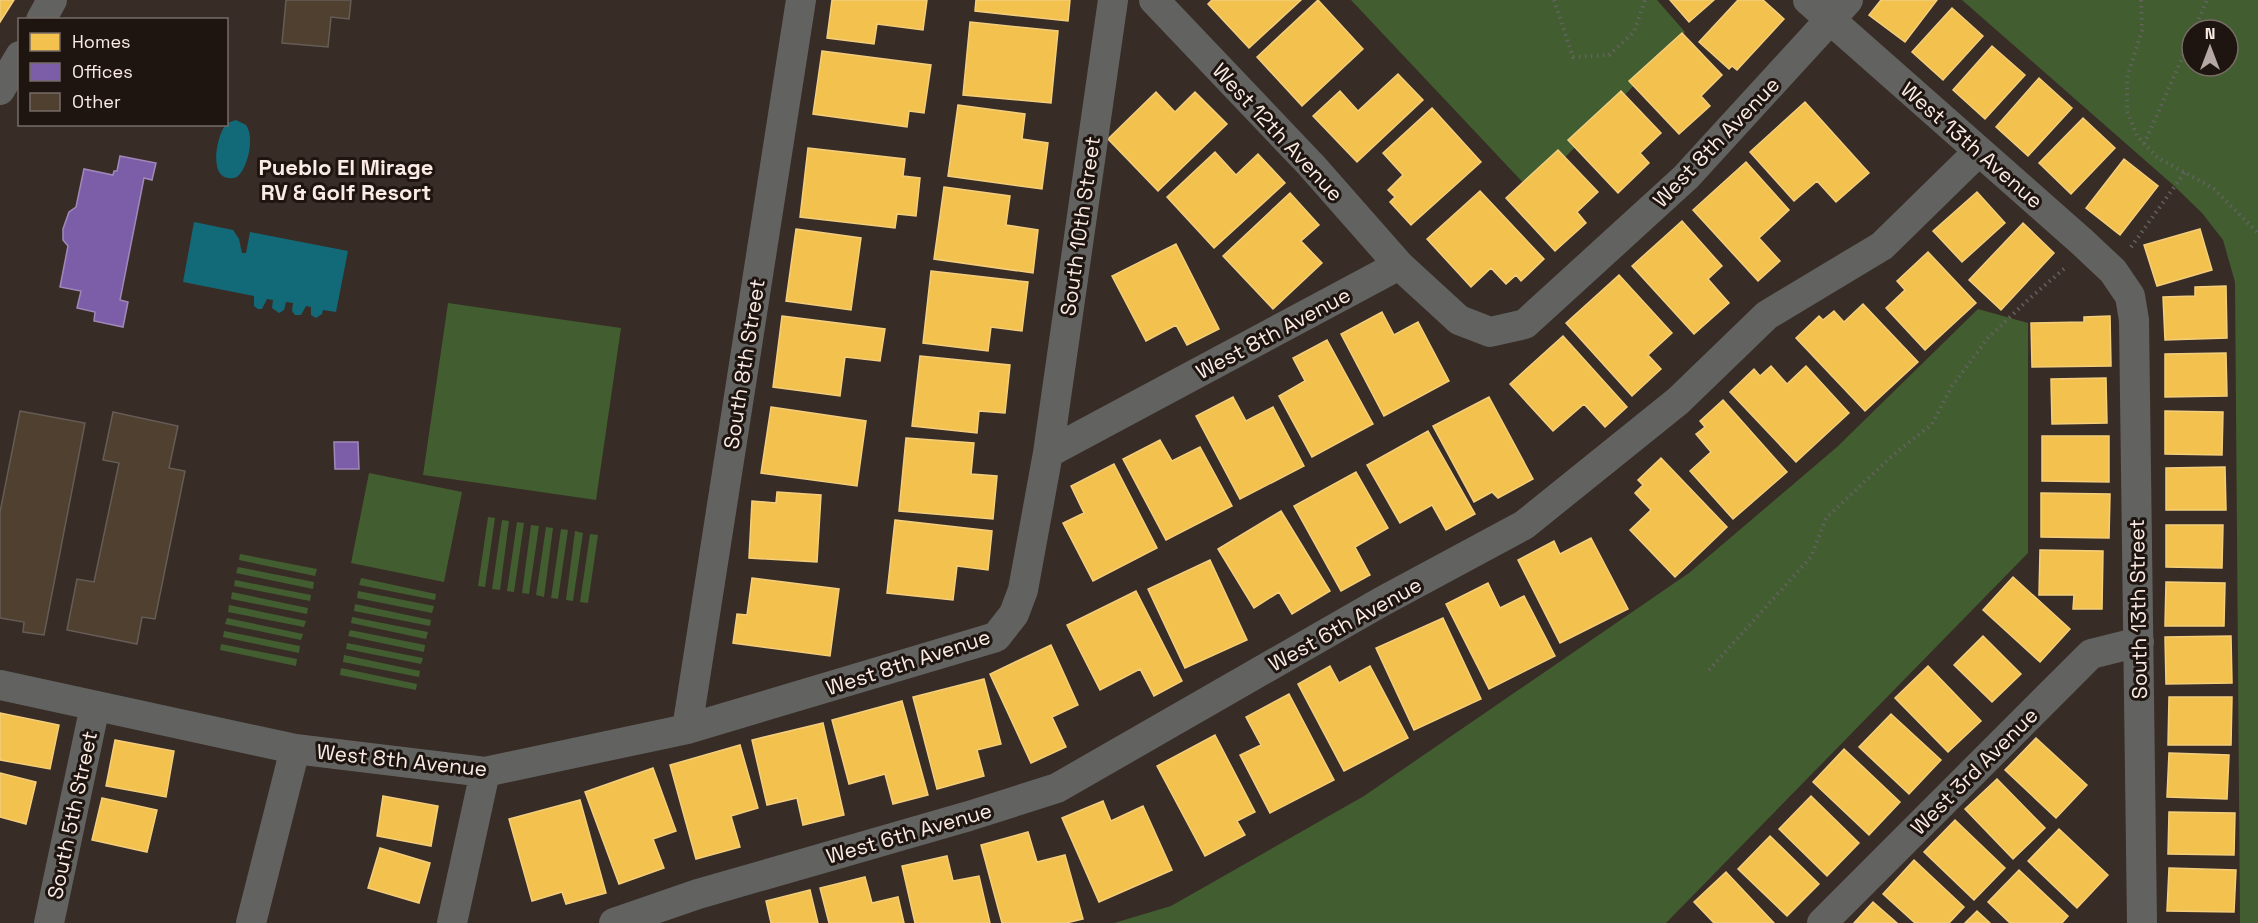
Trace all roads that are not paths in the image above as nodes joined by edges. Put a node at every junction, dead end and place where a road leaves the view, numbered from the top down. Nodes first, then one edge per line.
1 (52, 0) edge
2 (801, 0) edge
3 (1113, 0) edge
4 (1154, 0) edge
5 (1808, 0) edge
6 (1839, 10) edge
7 (42, 18) edge
8 (18, 59) edge
9 (0, 90) edge
10 (1979, 151) junction
11 (1399, 265) junction
12 (2130, 296) joint
13 (1048, 453) junction
14 (2139, 642) junction
15 (0, 685) edge
16 (95, 706) junction
17 (687, 729) junction
18 (295, 749) junction
19 (485, 772) junction
20 (49, 923) edge
21 (251, 923) edge
22 (452, 923) edge
23 (614, 923) edge
24 (1822, 923) edge
25 (2142, 923) edge

1 - 7 street
2 - 17 street, South 8th Street
3 - 13 street, South 10th Street
4 - 11 street, West 12th Avenue
5 - 6 street, West 13th Avenue
6 - 10 street, West 13th Avenue
6 - 11 street, West 8th Avenue
8 - 9 street
10 - 12 street, West 13th Avenue
10 - 23 street, West 6th Avenue
11 - 13 street, West 8th Avenue
12 - 14 street, South 13th Street
13 - 17 street, West 8th Avenue
14 - 24 street, West 3rd Avenue
14 - 25 street, South 13th Street
15 - 16 street, West 8th Avenue
16 - 18 street, West 8th Avenue
16 - 20 street, South 5th Street
17 - 19 street, West 8th Avenue
18 - 19 street, West 8th Avenue
18 - 21 street
19 - 22 street

